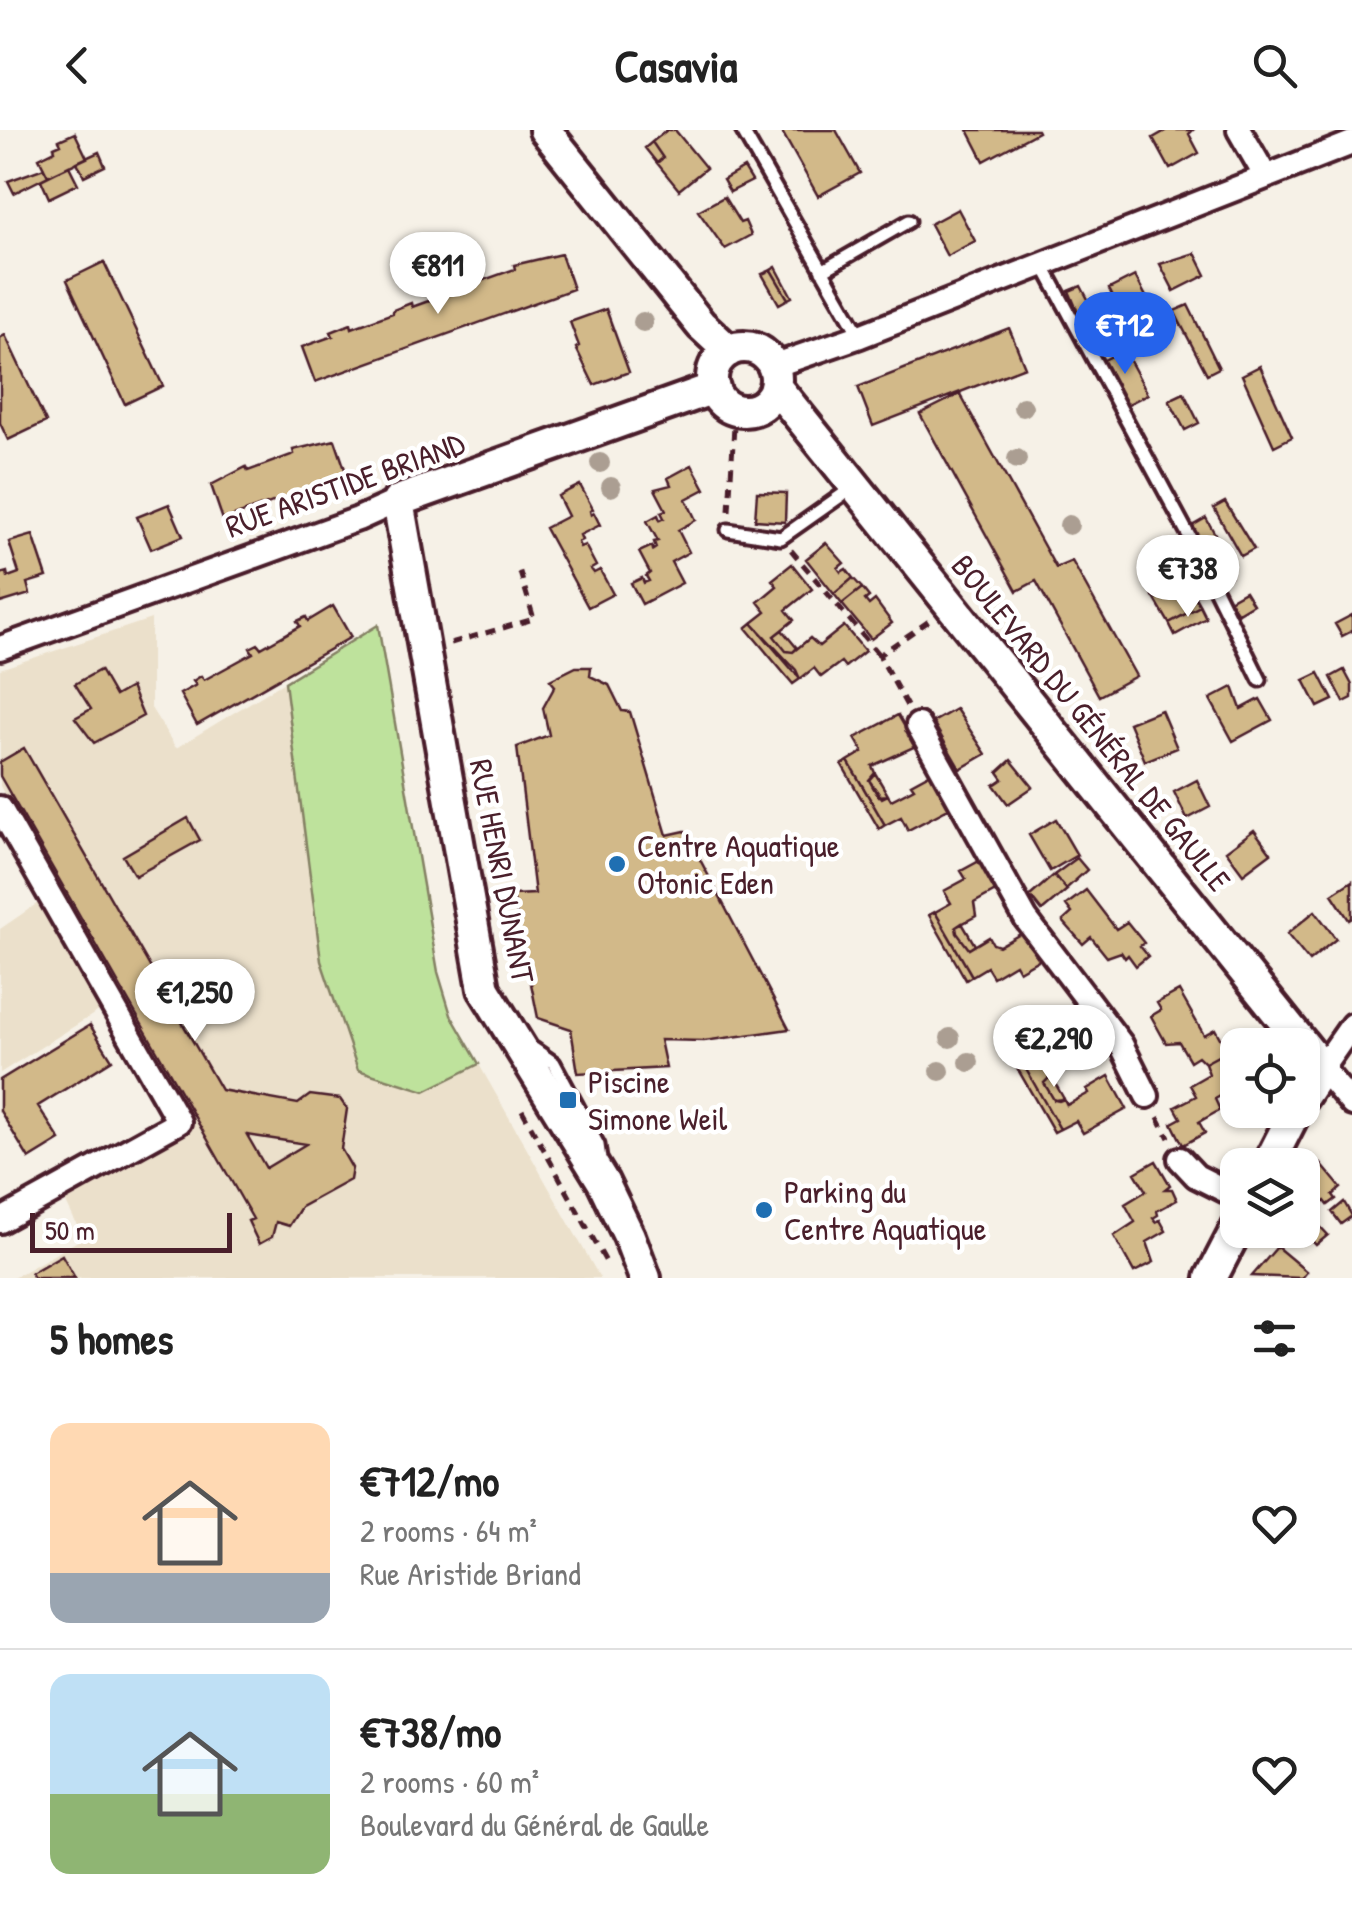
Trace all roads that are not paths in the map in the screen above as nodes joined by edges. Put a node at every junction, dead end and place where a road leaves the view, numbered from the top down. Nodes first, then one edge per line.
1 (545, 130) edge
2 (742, 130) edge
3 (1239, 130) edge
4 (1352, 143) edge
5 (1266, 178) junction
6 (909, 220) dead end
7 (1043, 265) junction
8 (822, 271) junction
9 (860, 336) junction
10 (729, 351) junction
11 (774, 376) junction
12 (725, 399) junction
13 (855, 486) junction
14 (398, 501) junction
15 (728, 530) road end
16 (0, 648) edge
17 (1260, 680) dead end
18 (918, 725) road end
19 (0, 808) edge
20 (1352, 1026) edge
21 (1322, 1068) junction
22 (1320, 1071) edge
23 (1147, 1096) road end
24 (1352, 1104) edge
25 (1180, 1159) road end
26 (1220, 1188) edge
27 (0, 1221) edge
28 (1227, 1248) edge
29 (645, 1278) edge
30 (1211, 1278) edge

1 - 10 street
2 - 8 lane
3 - 5 street
4 - 5 street
5 - 7 street
6 - 8 lane
7 - 9 street
7 - 17 lane
8 - 9 lane
9 - 11 street
10 - 11 street
10 - 12 street
11 - 12 street
11 - 13 street, BOULEVARD DU GÉNÉRAL DE GAULLE
12 - 14 street, RUE ARISTIDE BRIAND
13 - 15 lane
13 - 21 street, BOULEVARD DU GÉNÉRAL DE GAULLE
14 - 16 street, RUE ARISTIDE BRIAND
14 - 29 street, RUE HENRI DUNANT
18 - 23 street
19 - 27 street
20 - 21 street
21 - 22 street
21 - 24 street, BOULEVARD DU GÉNÉRAL DE GAULLE
25 - 26 street
28 - 30 street

